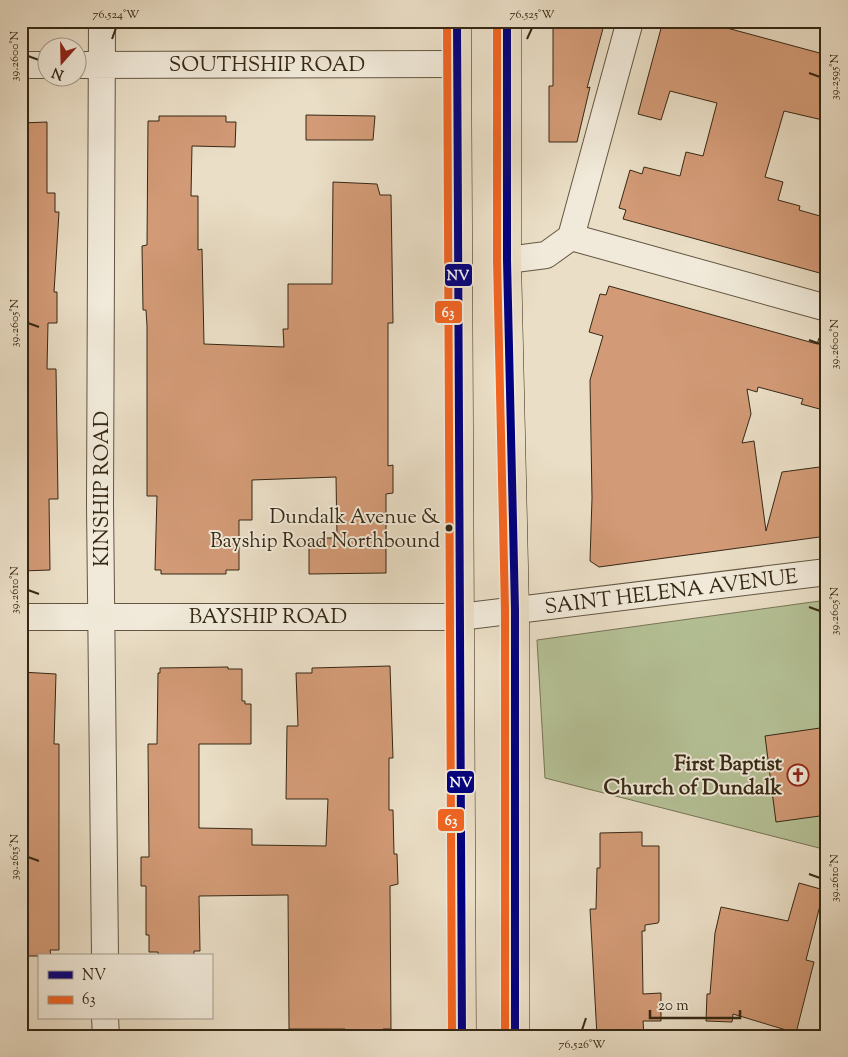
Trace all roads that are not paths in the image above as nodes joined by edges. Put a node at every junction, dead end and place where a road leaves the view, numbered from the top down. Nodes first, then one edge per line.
1 (102, 21) edge
2 (457, 21) edge
3 (507, 21) edge
4 (630, 21) edge
5 (90, 64) edge
6 (456, 64) junction
7 (21, 65) edge
8 (38, 65) edge
9 (570, 237) junction
10 (507, 260) junction
11 (827, 308) edge
12 (827, 572) edge
13 (515, 610) junction
14 (102, 615) junction
15 (21, 617) edge
16 (460, 617) junction
17 (105, 954) edge
18 (105, 1020) edge
19 (106, 1036) edge
20 (462, 1036) edge
21 (515, 1036) edge

1 - 5 street, KINSHIP ROAD
2 - 6 main road
3 - 10 main road
4 - 9 street
5 - 6 street, SOUTHSHIP ROAD
5 - 14 street, KINSHIP ROAD
6 - 16 main road
7 - 8 street
9 - 10 street
9 - 11 street
10 - 13 main road
12 - 13 street, SAINT HELENA AVENUE
13 - 16 street, BAYSHIP ROAD
13 - 21 main road
14 - 15 street, BAYSHIP ROAD
14 - 16 street, BAYSHIP ROAD
14 - 17 street, KINSHIP ROAD
16 - 20 main road
18 - 19 street

